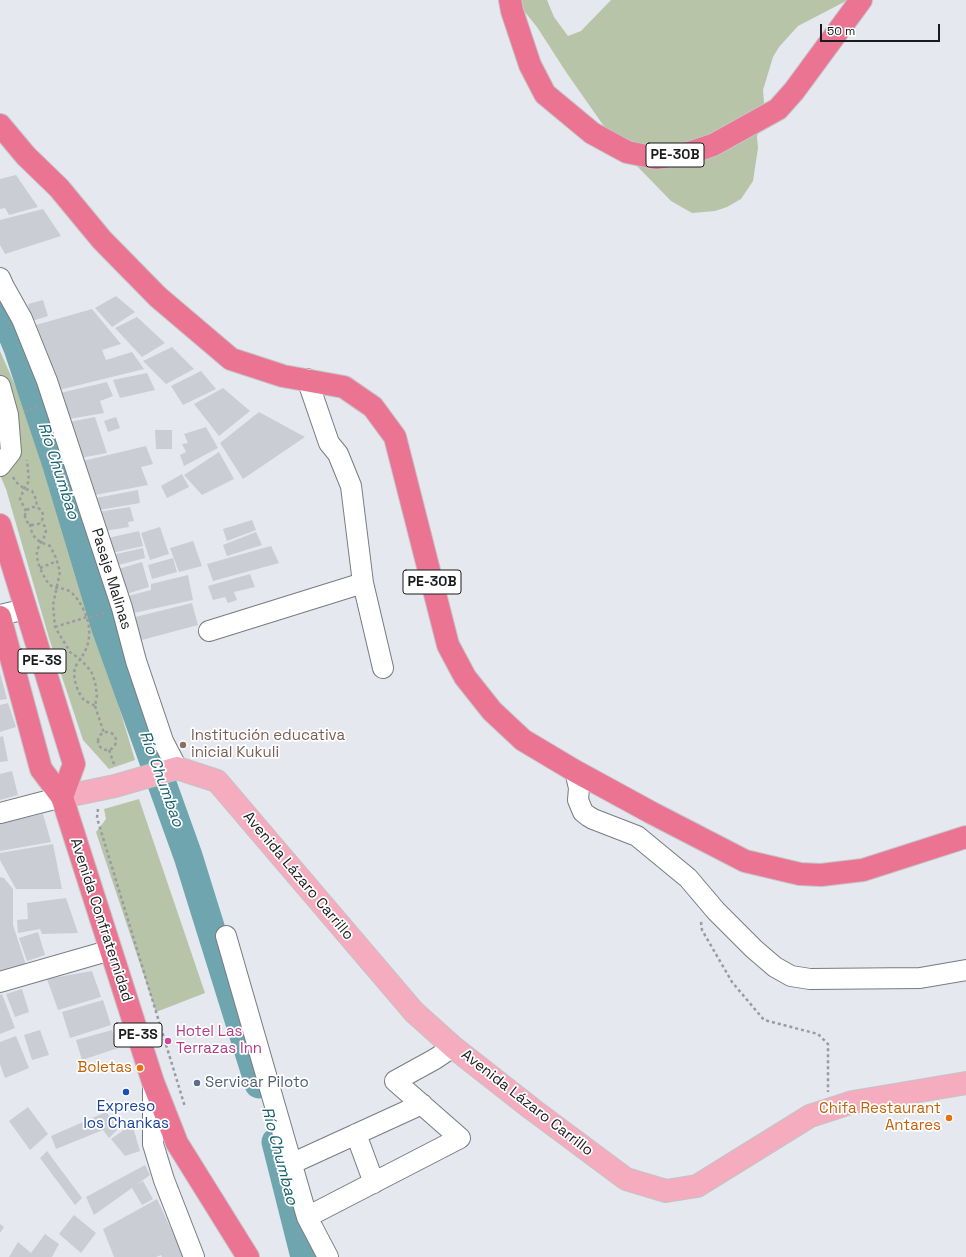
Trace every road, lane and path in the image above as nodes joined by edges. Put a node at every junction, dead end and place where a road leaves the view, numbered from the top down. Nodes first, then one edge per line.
1 (510, 0) edge
2 (861, 0) edge
3 (0, 125) edge
4 (0, 278) edge
5 (307, 379) junction
6 (0, 386) edge
7 (5, 456) edge
8 (24, 489) junction
9 (36, 508) junction
10 (26, 511) junction
11 (41, 522) junction
12 (30, 524) junction
13 (0, 525) edge
14 (42, 543) junction
15 (57, 561) junction
16 (40, 568) junction
17 (363, 584) junction
18 (57, 589) junction
19 (26, 609) junction
20 (106, 613) dead end
21 (0, 616) edge
22 (87, 617) junction
23 (55, 627) junction
24 (209, 631) dead end
25 (34, 634) junction
26 (80, 659) junction
27 (383, 668) dead end
28 (95, 706) junction
29 (104, 733) junction
30 (175, 769) junction
31 (575, 771) junction
32 (62, 797) junction
33 (102, 806) dead end
34 (0, 813) edge
35 (966, 837) edge
36 (698, 891) junction
37 (226, 936) dead end
38 (111, 950) junction
39 (966, 970) edge
40 (0, 982) edge
41 (453, 1047) junction
42 (153, 1082) junction
43 (966, 1083) edge
44 (422, 1104) junction
45 (828, 1110) junction
46 (186, 1112) dead end
47 (356, 1134) junction
48 (293, 1163) junction
49 (374, 1182) junction
50 (307, 1217) junction
51 (194, 1257) edge
52 (248, 1257) edge
53 (328, 1257) edge

1 - 2 highway, PE-30B
3 - 5 highway, PE-30B
4 - 30 street, Pasaje Malinas
5 - 17 street
5 - 31 highway, PE-30B
6 - 7 street
7 - 8 path
7 - 8 path
8 - 9 path
8 - 10 path
9 - 10 path
9 - 11 path
10 - 12 path
11 - 12 path
11 - 14 path
12 - 14 path
13 - 19 highway, PE-3S
14 - 15 path
14 - 16 path
15 - 16 path
15 - 18 path
16 - 18 path
17 - 24 street
17 - 27 street
18 - 22 path
18 - 23 path
19 - 21 street
19 - 25 highway, PE-3S
20 - 22 path
21 - 32 highway, PE-3S
22 - 23 path
22 - 26 path
23 - 25 path
23 - 26 path
25 - 32 highway, PE-3S
26 - 28 path
26 - 28 path
28 - 29 path
29 - 29 path
30 - 32 main road
30 - 41 main road, Avenida Lázaro Carrillo
31 - 35 highway, PE-30B
31 - 36 street
32 - 34 street
32 - 38 highway, Avenida Confraternidad / PE-3S
33 - 46 path
36 - 39 street
36 - 45 path
37 - 48 street
38 - 40 street
38 - 42 highway, Avenida Confraternidad / PE-3S
41 - 44 street
41 - 45 main road, Avenida Lázaro Carrillo
42 - 51 street
42 - 52 highway, Avenida Confraternidad / PE-3S
43 - 45 main road, Avenida Lázaro Carrillo
44 - 47 street
44 - 49 street
47 - 48 street
47 - 49 street
48 - 50 street
49 - 50 street
50 - 53 street

